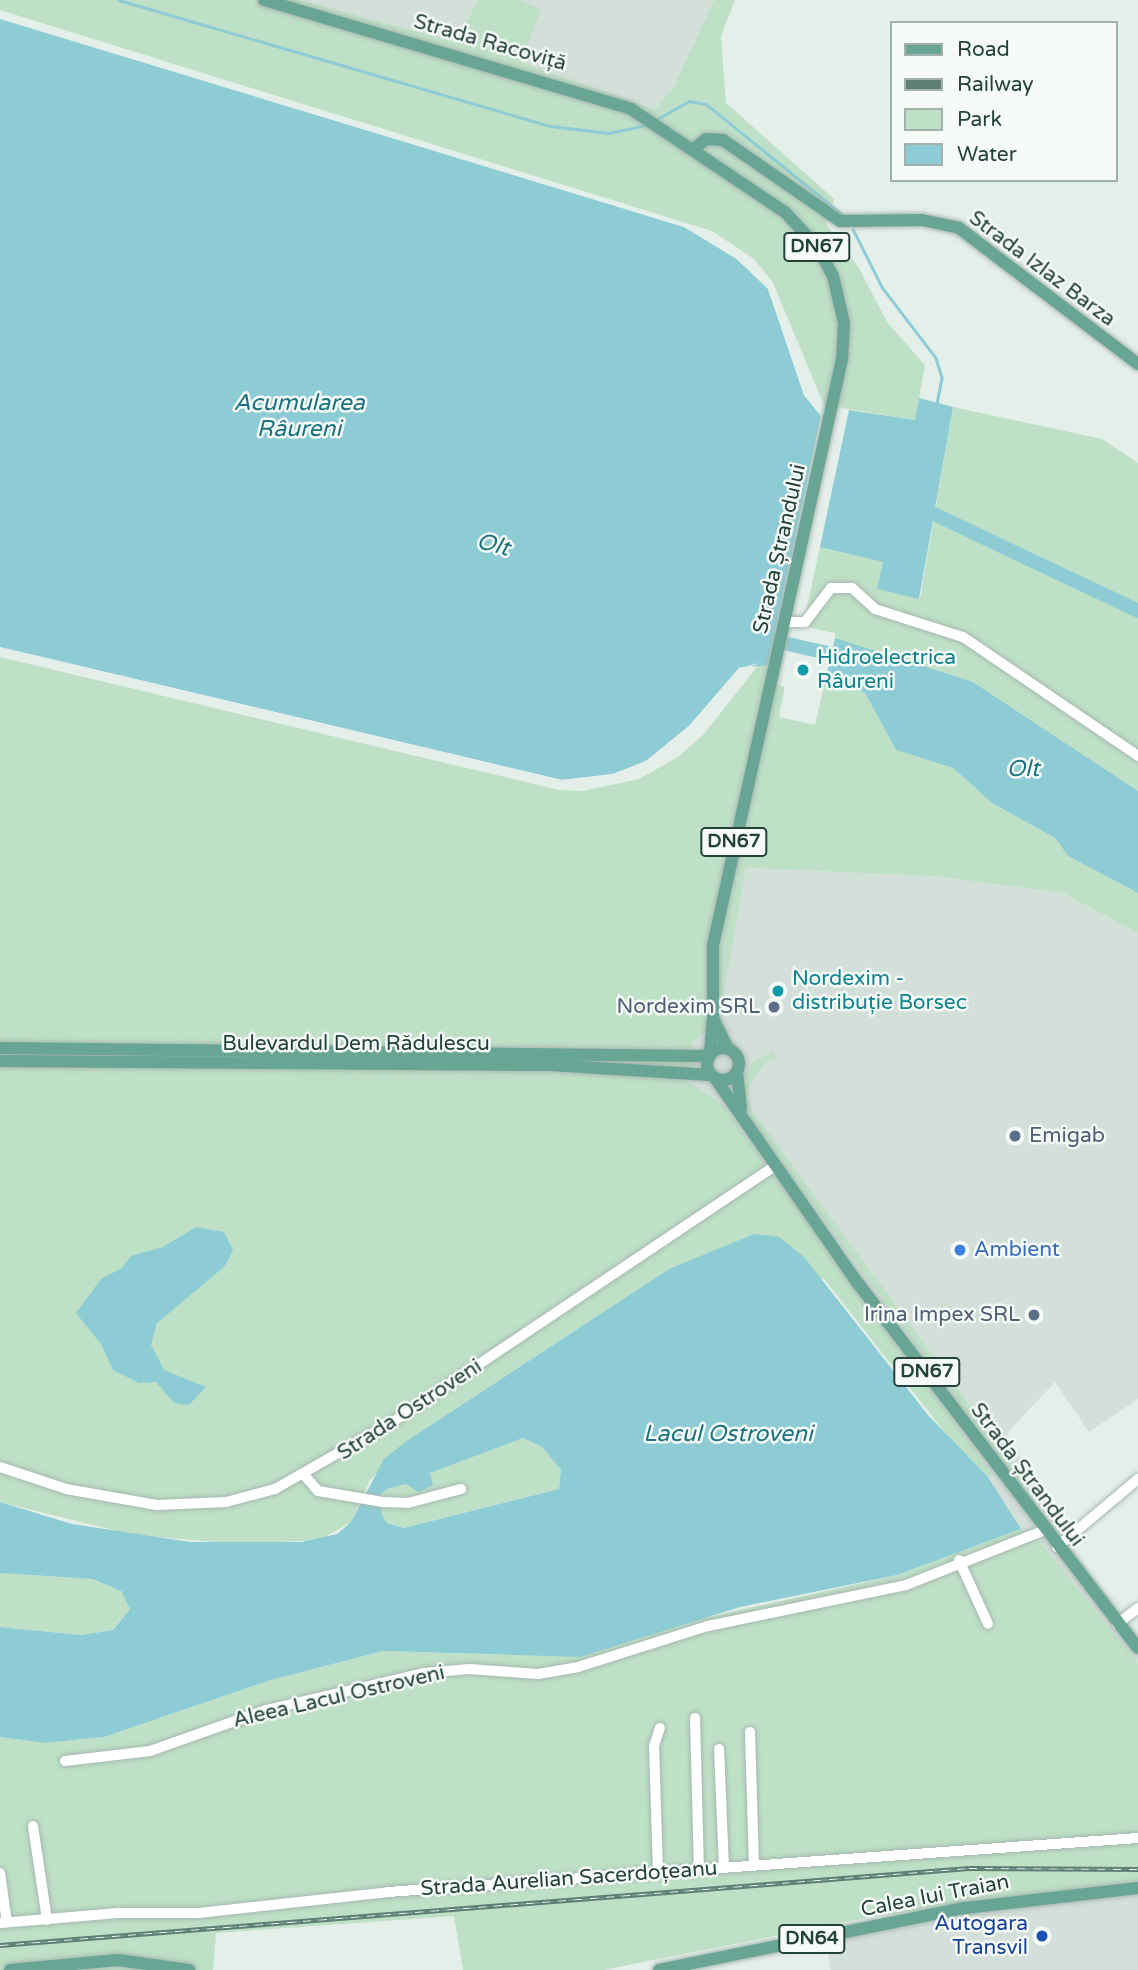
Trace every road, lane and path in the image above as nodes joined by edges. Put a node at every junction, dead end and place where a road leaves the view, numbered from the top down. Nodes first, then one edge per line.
1 (264, 0) edge
2 (695, 148) junction
3 (1138, 364) edge
4 (784, 622) junction
5 (1138, 756) edge
6 (713, 1018) junction
7 (712, 1033) junction
8 (0, 1048) edge
9 (728, 1049) junction
10 (710, 1055) junction
11 (689, 1056) junction
12 (0, 1061) edge
13 (692, 1071) junction
14 (737, 1071) junction
15 (713, 1076) junction
16 (727, 1094) junction
17 (743, 1117) junction
18 (775, 1166) junction
19 (0, 1467) edge
20 (305, 1476) junction
21 (1138, 1479) edge
22 (461, 1489) dead end
23 (1045, 1530) junction
24 (1057, 1547) junction
25 (959, 1560) junction
26 (1138, 1608) edge
27 (988, 1624) dead end
28 (1117, 1624) junction
29 (1138, 1648) edge
30 (695, 1718) dead end
31 (660, 1728) dead end
32 (750, 1732) dead end
33 (719, 1749) dead end
34 (65, 1761) dead end
35 (33, 1826) dead end
36 (1138, 1838) edge
37 (754, 1864) junction
38 (724, 1867) junction
39 (699, 1868) junction
40 (658, 1872) junction
41 (0, 1873) edge
42 (1138, 1888) edge
43 (47, 1920) junction
44 (4, 1923) edge
45 (10, 1970) edge
46 (189, 1970) edge
47 (659, 1970) edge

1 - 2 main road, Strada Racoviță / DN67
2 - 3 main road, Strada Izlaz Barza
2 - 4 main road, Strada Ștrandului / DN67
4 - 5 street
4 - 6 main road, Strada Ștrandului / DN67
6 - 7 main road, Strada Ștrandului / DN67
6 - 9 main road, Strada Ștrandului / DN67
7 - 10 main road, Strada Ștrandului / DN67
7 - 11 main road
8 - 11 main road, Bulevardul Dem Rădulescu
9 - 10 main road
9 - 14 main road, Strada Ștrandului / DN67
10 - 11 main road, Bulevardul Dem Rădulescu
10 - 15 main road, Strada Ștrandului / DN67
12 - 13 main road, Bulevardul Dem Rădulescu
13 - 15 main road, Bulevardul Dem Rădulescu
13 - 16 main road
14 - 15 main road
14 - 17 main road, Strada Ștrandului / DN67
15 - 16 main road, Strada Ștrandului / DN67
16 - 17 main road, Strada Ștrandului / DN67
17 - 18 main road, Strada Ștrandului / DN67
18 - 20 street, Strada Ostroveni
18 - 23 main road, Strada Ștrandului / DN67
19 - 20 street, Strada Ostroveni
20 - 22 street
21 - 24 street
23 - 24 main road, Strada Ștrandului / DN67
23 - 25 street, Aleea Lacul Ostroveni
24 - 28 main road, Strada Ștrandului / DN67
25 - 27 street
25 - 34 street, Aleea Lacul Ostroveni
26 - 28 street
28 - 29 main road, Strada Ștrandului / DN67
30 - 39 street
31 - 40 street
32 - 37 street
33 - 38 street
35 - 43 street
36 - 37 street, Strada Aurelian Sacerdoțeanu
37 - 38 street, Strada Aurelian Sacerdoțeanu
38 - 39 street, Strada Aurelian Sacerdoțeanu
39 - 40 street, Strada Aurelian Sacerdoțeanu
40 - 43 street, Strada Aurelian Sacerdoțeanu
41 - 44 street
42 - 47 main road, Calea lui Traian / DN64
43 - 44 street, Strada Aurelian Sacerdoțeanu
45 - 46 main road

